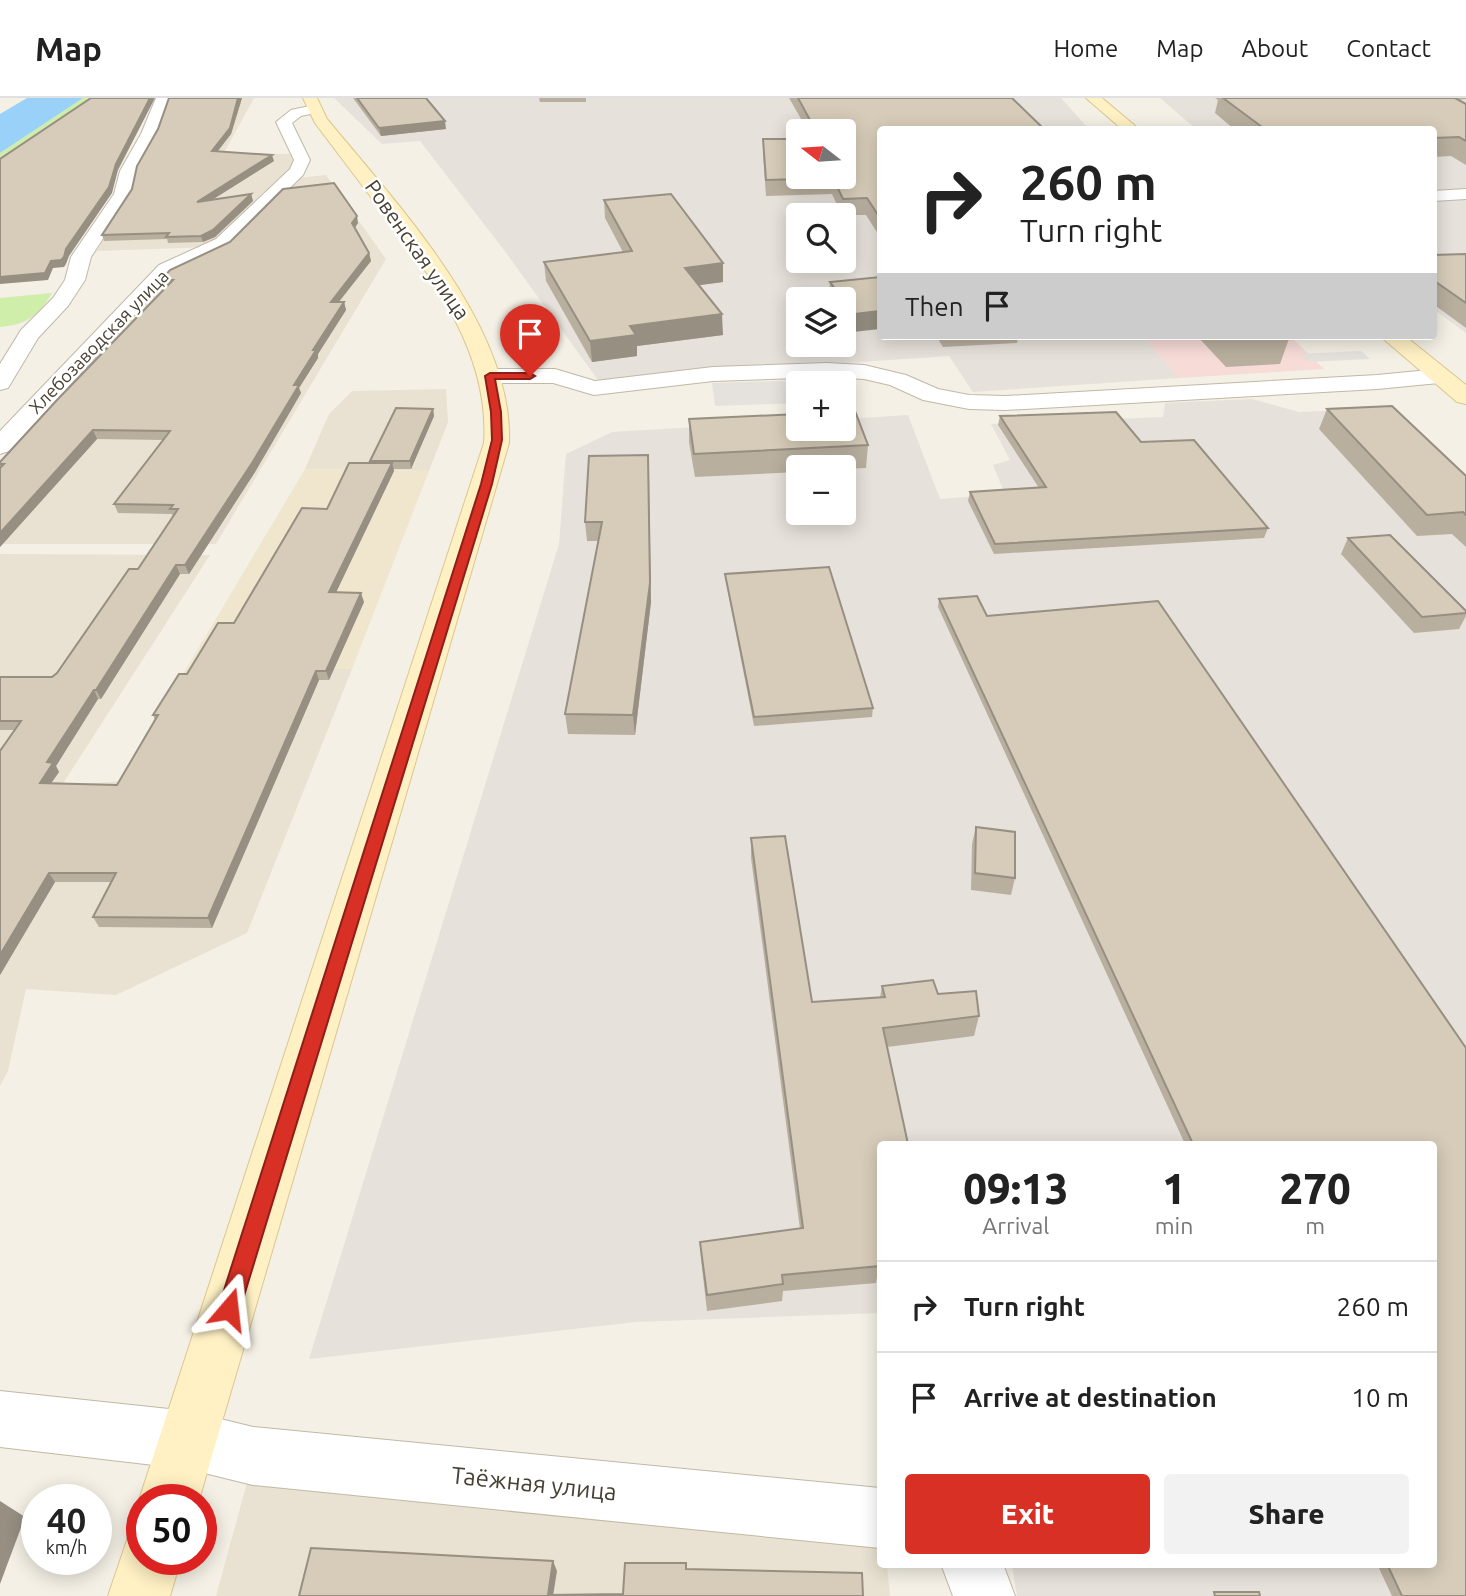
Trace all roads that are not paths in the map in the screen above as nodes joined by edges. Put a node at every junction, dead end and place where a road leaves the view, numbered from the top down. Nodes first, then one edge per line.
1 (163, 98) edge
2 (1093, 98) edge
3 (312, 103) edge
4 (1128, 126) edge
5 (1466, 194) edge
6 (1437, 196) edge
7 (1396, 340) edge
8 (490, 376) junction
9 (1439, 376) junction
10 (0, 383) edge
11 (1466, 397) edge
12 (0, 446) edge
13 (0, 1419) edge
14 (188, 1440) junction
15 (174, 1484) edge
16 (877, 1518) edge
17 (974, 1568) edge
18 (145, 1575) edge
19 (139, 1596) edge
20 (984, 1596) edge

1 - 10 street
2 - 4 main road
3 - 8 main road, Ровенская улица
3 - 12 street, Хлебозаводская улица
5 - 6 street
7 - 9 main road
8 - 9 street
8 - 14 main road, Ровенская улица
9 - 11 main road
13 - 14 street
14 - 15 main road, Ровенская улица
14 - 16 street, Таёжная улица
17 - 20 street
18 - 19 main road

